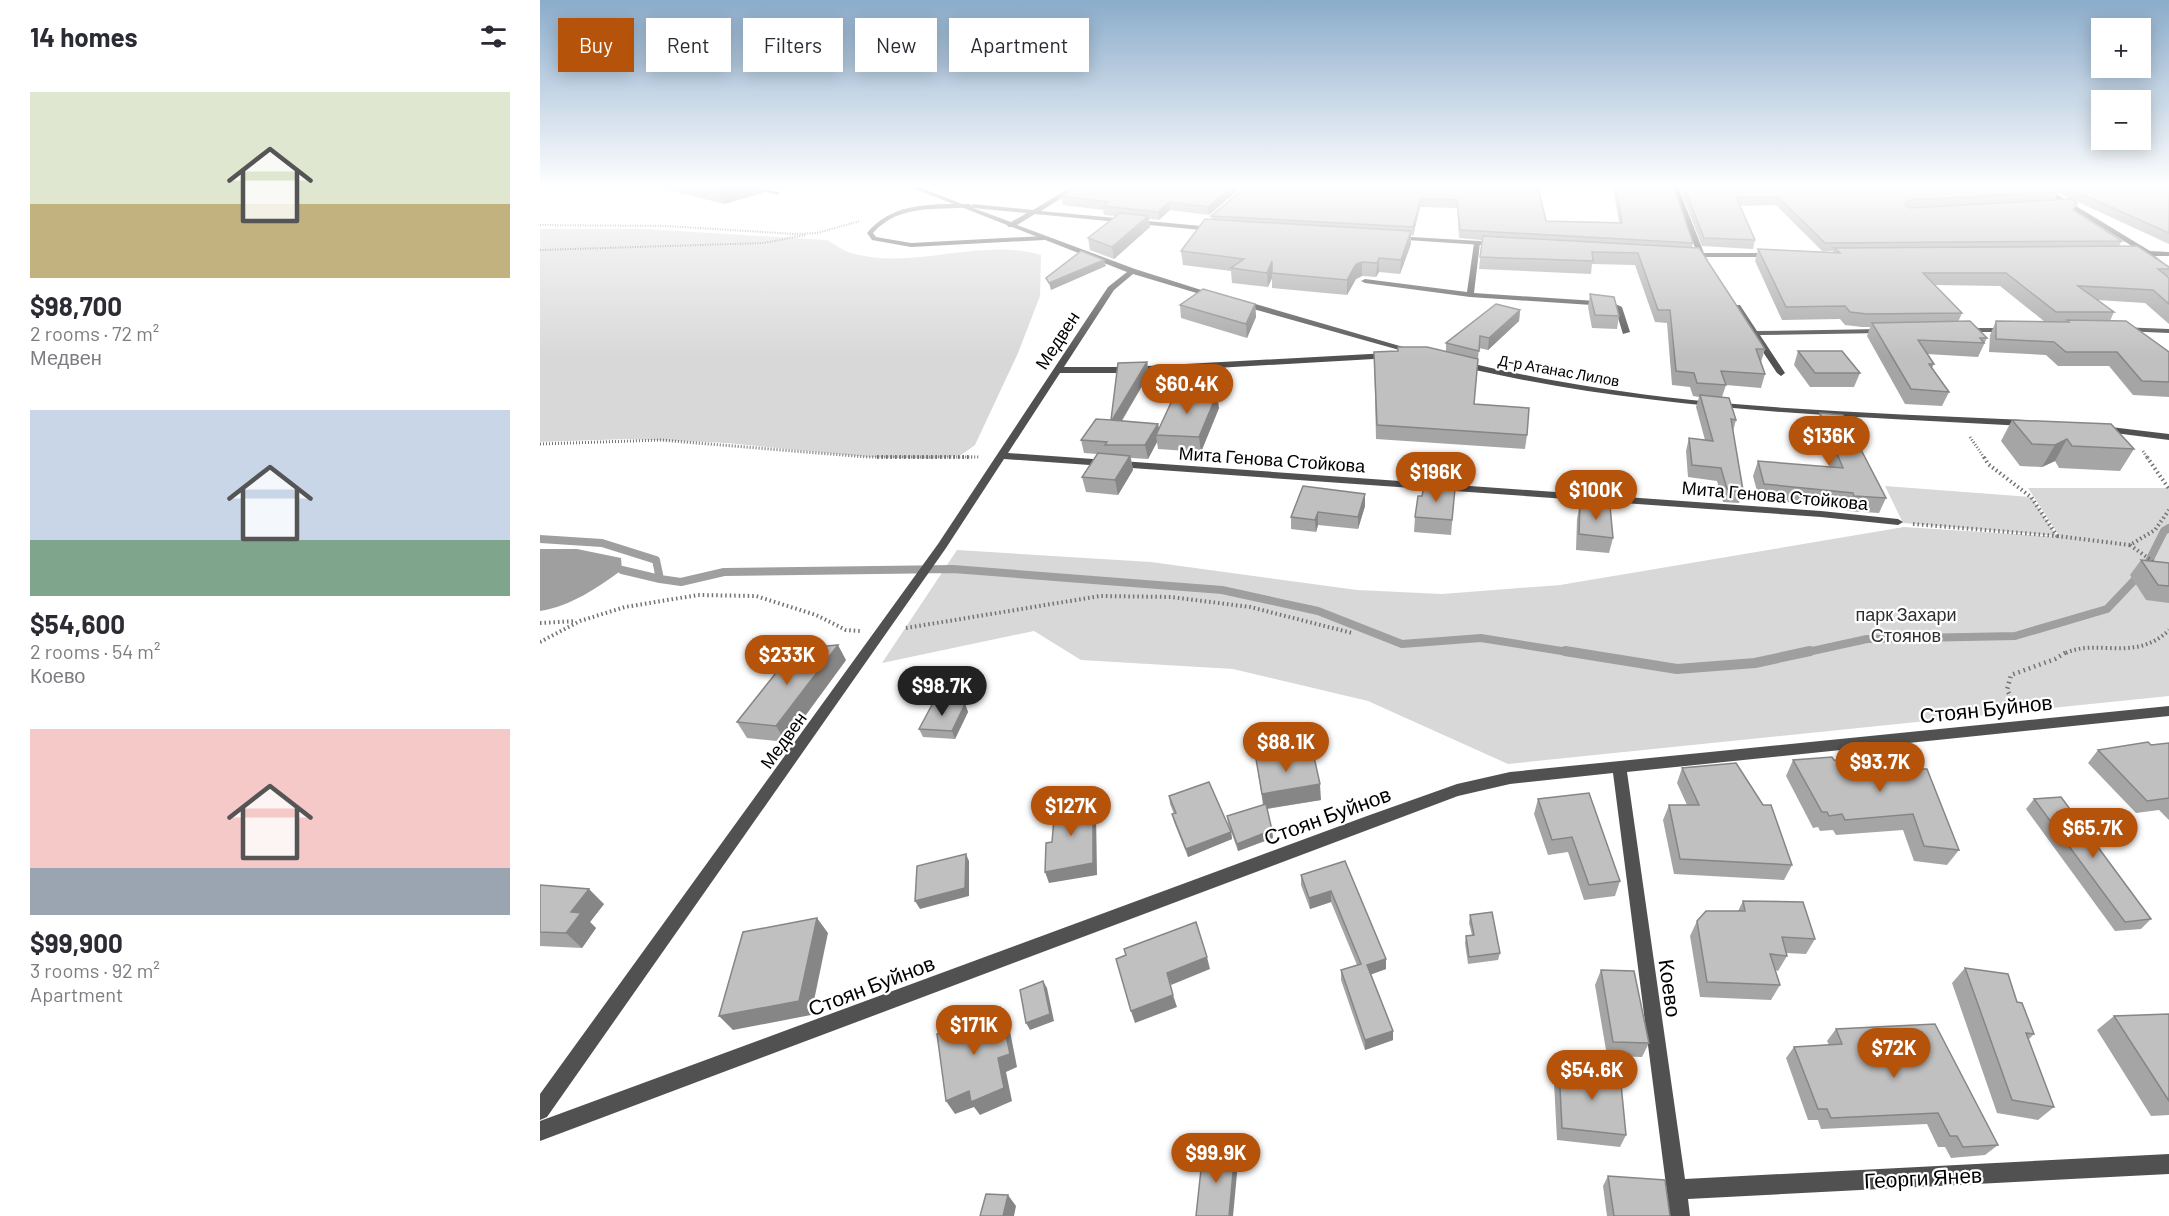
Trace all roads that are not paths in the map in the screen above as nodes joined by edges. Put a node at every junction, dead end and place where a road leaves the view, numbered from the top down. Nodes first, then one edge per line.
1 (1477, 243) edge
2 (903, 244) edge
3 (935, 244) edge
4 (1059, 244) edge
5 (1495, 244) edge
6 (1501, 244) edge
7 (1696, 244) edge
8 (2133, 244) edge
9 (2124, 253) edge
10 (2148, 253) junction
11 (1676, 254) edge
12 (2169, 254) edge
13 (1782, 255) edge
14 (1700, 256) junction
15 (1706, 265) edge
16 (1132, 271) junction
17 (2169, 271) edge
18 (1365, 281) dead end
19 (1470, 295) junction
20 (1218, 297) edge
21 (1229, 300) edge
22 (1734, 304) edge
23 (2112, 329) edge
24 (1954, 330) edge
25 (2013, 330) edge
26 (1896, 331) edge
27 (2169, 331) edge
28 (1626, 332) dead end
29 (1755, 333) junction
30 (1450, 361) edge
31 (1059, 370) junction
32 (1781, 373) dead end
33 (2040, 424) edge
34 (2096, 428) edge
35 (2169, 437) edge
36 (1003, 456) junction
37 (1898, 522) road end
38 (2169, 711) edge
39 (1618, 766) junction
40 (540, 1110) edge
41 (540, 1131) edge
42 (2169, 1164) edge
43 (1676, 1190) junction
44 (1680, 1216) edge

1 - 19 street
2 - 3 street
4 - 16 street
5 - 6 street
7 - 14 street
8 - 10 street
9 - 10 street
10 - 12 street
10 - 17 street
11 - 14 street
13 - 14 street
14 - 15 street
16 - 20 street
16 - 31 street, Медвен
18 - 19 street
19 - 28 street
21 - 31 street
22 - 29 street
23 - 27 street
24 - 25 street
26 - 29 street
29 - 32 street
30 - 33 street, Д-р Атанас Лилов
31 - 36 street, Медвен
34 - 35 street
36 - 37 street, Мита Генова Стойкова
36 - 40 street, Медвен
38 - 39 street, Стоян Буйнов
39 - 41 street, Стоян Буйнов
39 - 43 street, Коево
42 - 43 street, Георги Янев
43 - 44 street, Коево

